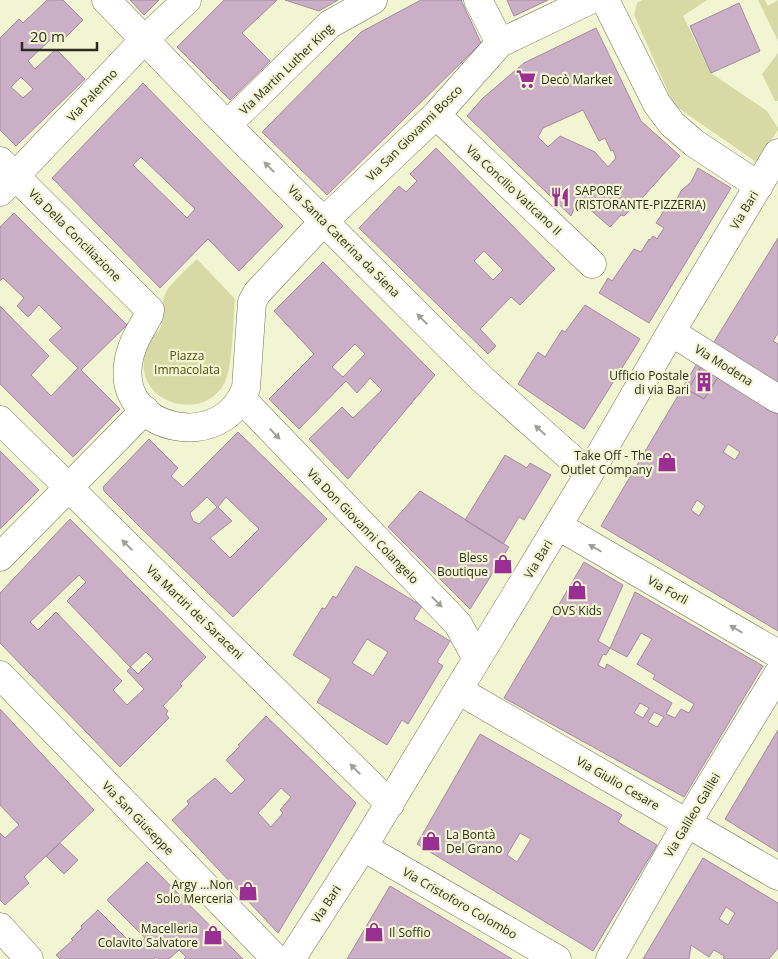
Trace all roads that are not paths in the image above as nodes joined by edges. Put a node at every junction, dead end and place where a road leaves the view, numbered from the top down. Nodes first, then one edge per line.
1 (106, 0) edge
2 (187, 0) edge
3 (373, 0) edge
4 (478, 0) edge
5 (590, 0) edge
6 (605, 0) edge
7 (144, 40) junction
8 (500, 43) junction
9 (436, 115) junction
10 (228, 126) junction
11 (778, 154) edge
12 (5, 176) edge
13 (767, 184) edge
14 (324, 221) junction
15 (592, 264) dead end
16 (671, 332) junction
17 (242, 399) junction
18 (778, 399) edge
19 (145, 410) junction
20 (0, 420) edge
21 (589, 474) junction
22 (68, 488) junction
23 (558, 526) junction
24 (0, 558) edge
25 (778, 654) edge
26 (478, 659) junction
27 (778, 674) edge
28 (0, 675) edge
29 (458, 690) junction
30 (390, 804) junction
31 (687, 823) junction
32 (363, 847) junction
33 (778, 876) edge
34 (0, 927) edge
35 (29, 959) edge
36 (276, 959) edge
37 (291, 959) edge
38 (557, 959) edge
39 (610, 959) edge

1 - 7 street, Via Santa Caterina da Siena
2 - 7 street, Via Palermo
3 - 10 street, Via Martin Luther King
4 - 8 street
5 - 8 street, Via San Giovanni Bosco
6 - 13 street
7 - 10 street, Via Santa Caterina da Siena
7 - 12 street, Via Palermo
8 - 9 street, Via San Giovanni Bosco
9 - 14 street, Via San Giovanni Bosco
9 - 15 street, Via Concilio Vaticano II
14 -> 10 street, Via Santa Caterina da Siena
11 - 13 street, Via Bari
12 - 19 street, Via Della Conciliazione
13 - 16 street, Via Bari
14 - 17 street, Via San Giovanni Bosco
21 -> 14 street, Via Santa Caterina da Siena
16 - 18 street, Via Modena
16 - 21 street, Via Bari
17 - 19 street
17 -> 26 street, Via Don Giovanni Colangelo
19 - 22 street
20 - 22 street, Via Martiri dei Saraceni
21 - 23 street, Via Bari
22 - 24 street
30 -> 22 street, Via Martiri dei Saraceni
25 -> 23 street, Via Forlì
23 - 26 street, Via Bari
26 - 29 street, Via Bari
27 - 31 street, Via Galileo Galilei
28 - 36 street, Via San Giuseppe
29 - 30 street, Via Bari
29 - 31 street, Via Giulio Cesare
30 - 32 street, Via Bari
31 - 33 street, Via Giulio Cesare
31 - 39 street, Via Galileo Galilei
32 - 37 street, Via Bari
32 - 38 street, Via Cristoforo Colombo
34 - 35 street

